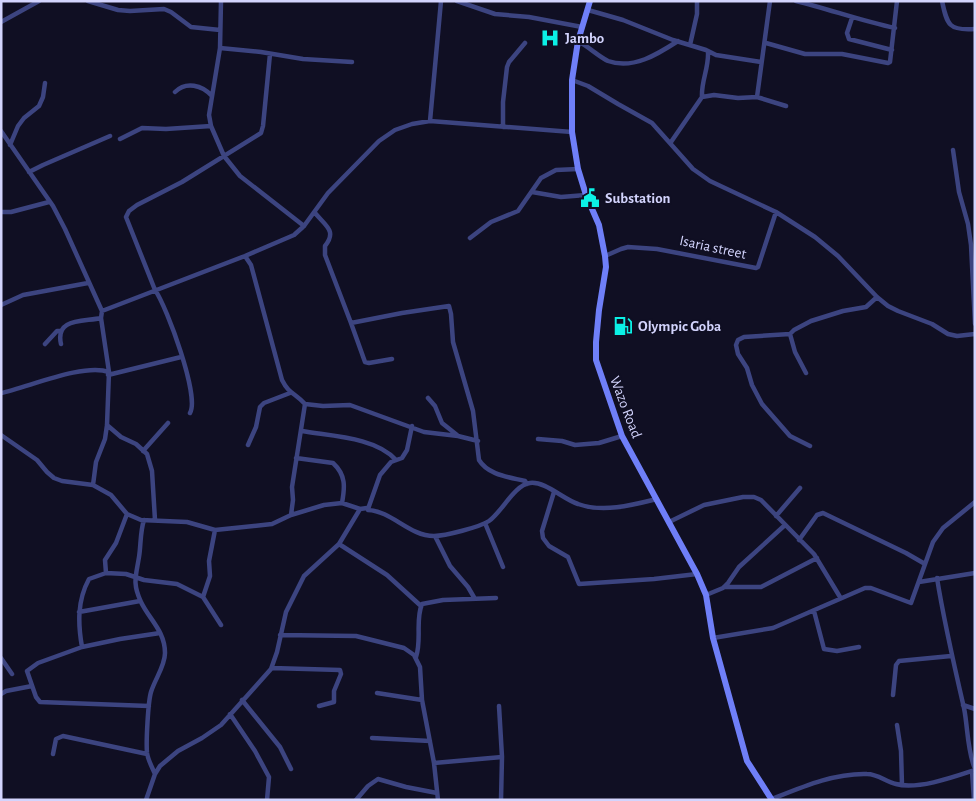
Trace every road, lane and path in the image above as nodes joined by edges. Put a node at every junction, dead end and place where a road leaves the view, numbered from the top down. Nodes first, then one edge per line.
1 (39, 1) edge
2 (88, 1) edge
3 (221, 1) edge
4 (441, 1) edge
5 (457, 1) edge
6 (590, 1) edge
7 (697, 1) edge
8 (770, 1) edge
9 (796, 1) edge
10 (897, 1) edge
11 (942, 1) edge
12 (588, 10) junction
13 (852, 18) junction
14 (1, 22) edge
15 (582, 27) junction
16 (895, 28) junction
17 (975, 29) edge
18 (220, 30) junction
19 (578, 41) junction
20 (678, 41) junction
21 (525, 43) dead end
22 (766, 43) junction
23 (690, 45) junction
24 (220, 48) junction
25 (892, 50) junction
26 (708, 52) junction
27 (270, 54) junction
28 (352, 62) dead end
29 (761, 62) junction
30 (572, 80) junction
31 (45, 83) dead end
32 (175, 92) dead end
33 (212, 96) junction
34 (702, 97) junction
35 (757, 97) junction
36 (786, 106) dead end
37 (430, 121) junction
38 (211, 126) junction
39 (503, 127) junction
40 (1, 132) edge
41 (572, 132) junction
42 (110, 136) dead end
43 (120, 139) dead end
44 (671, 142) junction
45 (10, 145) junction
46 (954, 150) dead end
47 (224, 156) junction
48 (578, 169) junction
49 (29, 172) junction
50 (532, 192) junction
51 (586, 195) junction
52 (49, 202) junction
53 (1, 212) edge
54 (776, 212) junction
55 (315, 213) junction
56 (304, 226) junction
57 (470, 238) dead end
58 (245, 256) junction
59 (605, 256) junction
60 (88, 283) junction
61 (156, 290) junction
62 (877, 297) junction
63 (1, 305) edge
64 (102, 311) junction
65 (101, 318) junction
66 (351, 323) junction
67 (975, 324) edge
68 (61, 331) junction
69 (790, 334) junction
70 (975, 334) edge
71 (45, 344) dead end
72 (61, 344) dead end
73 (181, 356) junction
74 (392, 359) dead end
75 (109, 373) junction
76 (806, 373) dead end
77 (290, 392) junction
78 (1, 393) edge
79 (428, 398) dead end
80 (305, 404) junction
81 (190, 413) dead end
82 (168, 423) dead end
83 (107, 425) junction
84 (412, 426) junction
85 (302, 431) junction
86 (1, 435) edge
87 (458, 436) junction
88 (622, 436) junction
89 (538, 439) dead end
90 (478, 441) junction
91 (248, 445) dead end
92 (810, 446) dead end
93 (143, 450) junction
94 (296, 458) junction
95 (396, 460) junction
96 (527, 484) junction
97 (93, 485) junction
98 (800, 488) dead end
99 (554, 492) junction
100 (657, 499) junction
101 (975, 502) edge
102 (342, 503) junction
103 (360, 509) junction
104 (368, 510) junction
105 (127, 514) junction
106 (291, 515) junction
107 (776, 516) junction
108 (144, 520) junction
109 (155, 520) junction
110 (669, 522) junction
111 (485, 523) junction
112 (785, 525) junction
113 (215, 530) junction
114 (435, 536) junction
115 (799, 540) junction
116 (339, 544) junction
117 (817, 558) junction
118 (925, 564) junction
119 (503, 568) dead end
120 (975, 573) edge
121 (106, 574) junction
122 (698, 574) junction
123 (135, 576) junction
124 (937, 578) junction
125 (919, 582) junction
126 (724, 587) junction
127 (706, 595) junction
128 (203, 597) junction
129 (840, 597) junction
130 (496, 598) dead end
131 (475, 599) junction
132 (140, 601) junction
133 (421, 606) junction
134 (814, 611) junction
135 (79, 612) junction
136 (221, 625) dead end
137 (160, 633) junction
138 (280, 635) junction
139 (713, 638) junction
140 (82, 647) junction
141 (859, 647) dead end
142 (951, 656) junction
143 (416, 657) junction
144 (1, 658) edge
145 (272, 668) junction
146 (12, 674) dead end
147 (32, 686) junction
148 (377, 693) dead end
149 (1, 694) edge
150 (893, 695) dead end
151 (242, 700) junction
152 (422, 700) junction
153 (963, 704) junction
154 (149, 706) junction
155 (319, 706) dead end
156 (499, 706) dead end
157 (975, 709) edge
158 (230, 714) junction
159 (898, 725) dead end
160 (372, 738) dead end
161 (430, 741) junction
162 (53, 754) dead end
163 (147, 754) junction
164 (502, 757) junction
165 (434, 763) junction
166 (291, 769) dead end
167 (974, 770) edge
168 (155, 774) junction
169 (902, 785) junction
170 (437, 793) junction
171 (359, 799) edge
172 (772, 799) edge
173 (146, 800) edge
174 (266, 800) edge
175 (438, 800) edge
176 (501, 800) edge
177 (974, 800) edge

1 - 14 street
2 - 18 street
3 - 18 street
4 - 37 street
5 - 15 street
6 - 12 main road, Wazo Road
7 - 23 street
8 - 22 street
9 - 13 street
10 - 16 street
11 - 17 street
12 - 15 main road, Wazo Road
12 - 20 street
13 - 16 street
13 - 25 street
15 - 19 main road, Wazo Road
16 - 25 street
18 - 24 street
19 - 20 street
19 - 30 main road, Wazo Road
20 - 23 street
21 - 39 street
22 - 25 street
22 - 29 street
23 - 26 street
24 - 27 street
24 - 33 street
26 - 29 street
26 - 34 street
27 - 28 street
27 - 47 street
29 - 35 street
30 - 41 main road, Wazo Road
30 - 44 street
31 - 45 street
32 - 33 street
33 - 38 street
34 - 35 street
34 - 44 street
35 - 36 street
37 - 39 street
37 - 55 street
38 - 43 street
38 - 47 street
39 - 41 street
40 - 45 street
41 - 48 main road, Wazo Road
42 - 49 street
44 - 54 street
45 - 49 street
46 - 67 street
47 - 56 street
47 - 61 street
48 - 50 street
48 - 51 main road, Wazo Road
49 - 52 street
50 - 51 street
50 - 57 street
51 - 59 main road, Wazo Road
52 - 53 street
52 - 60 street
54 - 59 street, Isaria street
54 - 62 street
55 - 56 street
55 - 66 street
56 - 58 street
58 - 61 street
58 - 77 street
59 - 88 main road, Wazo Road
60 - 63 street
60 - 64 street
61 - 64 street
61 - 73 street
62 - 69 street
62 - 70 street
64 - 65 street
65 - 68 street
65 - 75 street
66 - 74 street
66 - 90 street
68 - 71 street
68 - 72 street
69 - 76 street
69 - 92 street
73 - 75 street
73 - 81 street
75 - 78 street
75 - 83 street
77 - 80 street
77 - 91 street
79 - 87 street
80 - 84 street
80 - 85 street
82 - 93 street
83 - 93 street
83 - 97 street
84 - 87 street
84 - 95 street
85 - 94 street
85 - 95 street
86 - 97 street
87 - 90 street
88 - 89 street
88 - 100 main road, Wazo Road
90 - 96 street
93 - 109 street
94 - 102 street
94 - 106 street
95 - 104 street
96 - 99 street
96 - 111 street
97 - 105 street
98 - 107 street
99 - 100 street
99 - 122 street
100 - 110 main road, Wazo Road
101 - 118 street
102 - 103 street
102 - 106 street
103 - 104 street
103 - 116 street
104 - 114 street
105 - 108 street
105 - 121 street
106 - 113 street
107 - 110 street
107 - 112 street
108 - 109 street
108 - 123 street
109 - 113 street
110 - 122 main road, Wazo Road
111 - 114 street
111 - 119 street
112 - 115 street
112 - 126 street
113 - 128 street
114 - 131 street
115 - 117 street
115 - 118 street
116 - 133 street
116 - 138 street
117 - 126 street
117 - 129 street
118 - 125 street
120 - 124 street
121 - 123 street
121 - 135 street
122 - 127 main road, Wazo Road
123 - 128 street
123 - 132 street
124 - 125 street
124 - 142 street
125 - 129 street
126 - 127 street
127 - 139 main road, Wazo Road
128 - 136 street
129 - 134 street
130 - 131 street
131 - 133 street
132 - 135 street
132 - 137 street
133 - 143 street
134 - 139 street
134 - 141 street
135 - 140 street
137 - 140 street
137 - 154 street
138 - 143 street
138 - 145 street
139 - 172 main road, Wazo Road
140 - 147 street
142 - 150 street
142 - 153 street
143 - 152 street
144 - 146 street
145 - 151 street
145 - 155 street
147 - 149 street
147 - 154 street
148 - 152 street
151 - 158 street
151 - 166 street
152 - 161 street
153 - 157 street
153 - 167 street
154 - 163 street
156 - 164 street
158 - 168 street
158 - 174 street
159 - 169 street
160 - 161 street
161 - 165 street
162 - 163 street
163 - 168 street
164 - 165 street
164 - 176 street
165 - 170 street
167 - 169 street
167 - 177 street
168 - 173 street
169 - 172 street
170 - 171 street
170 - 175 street

